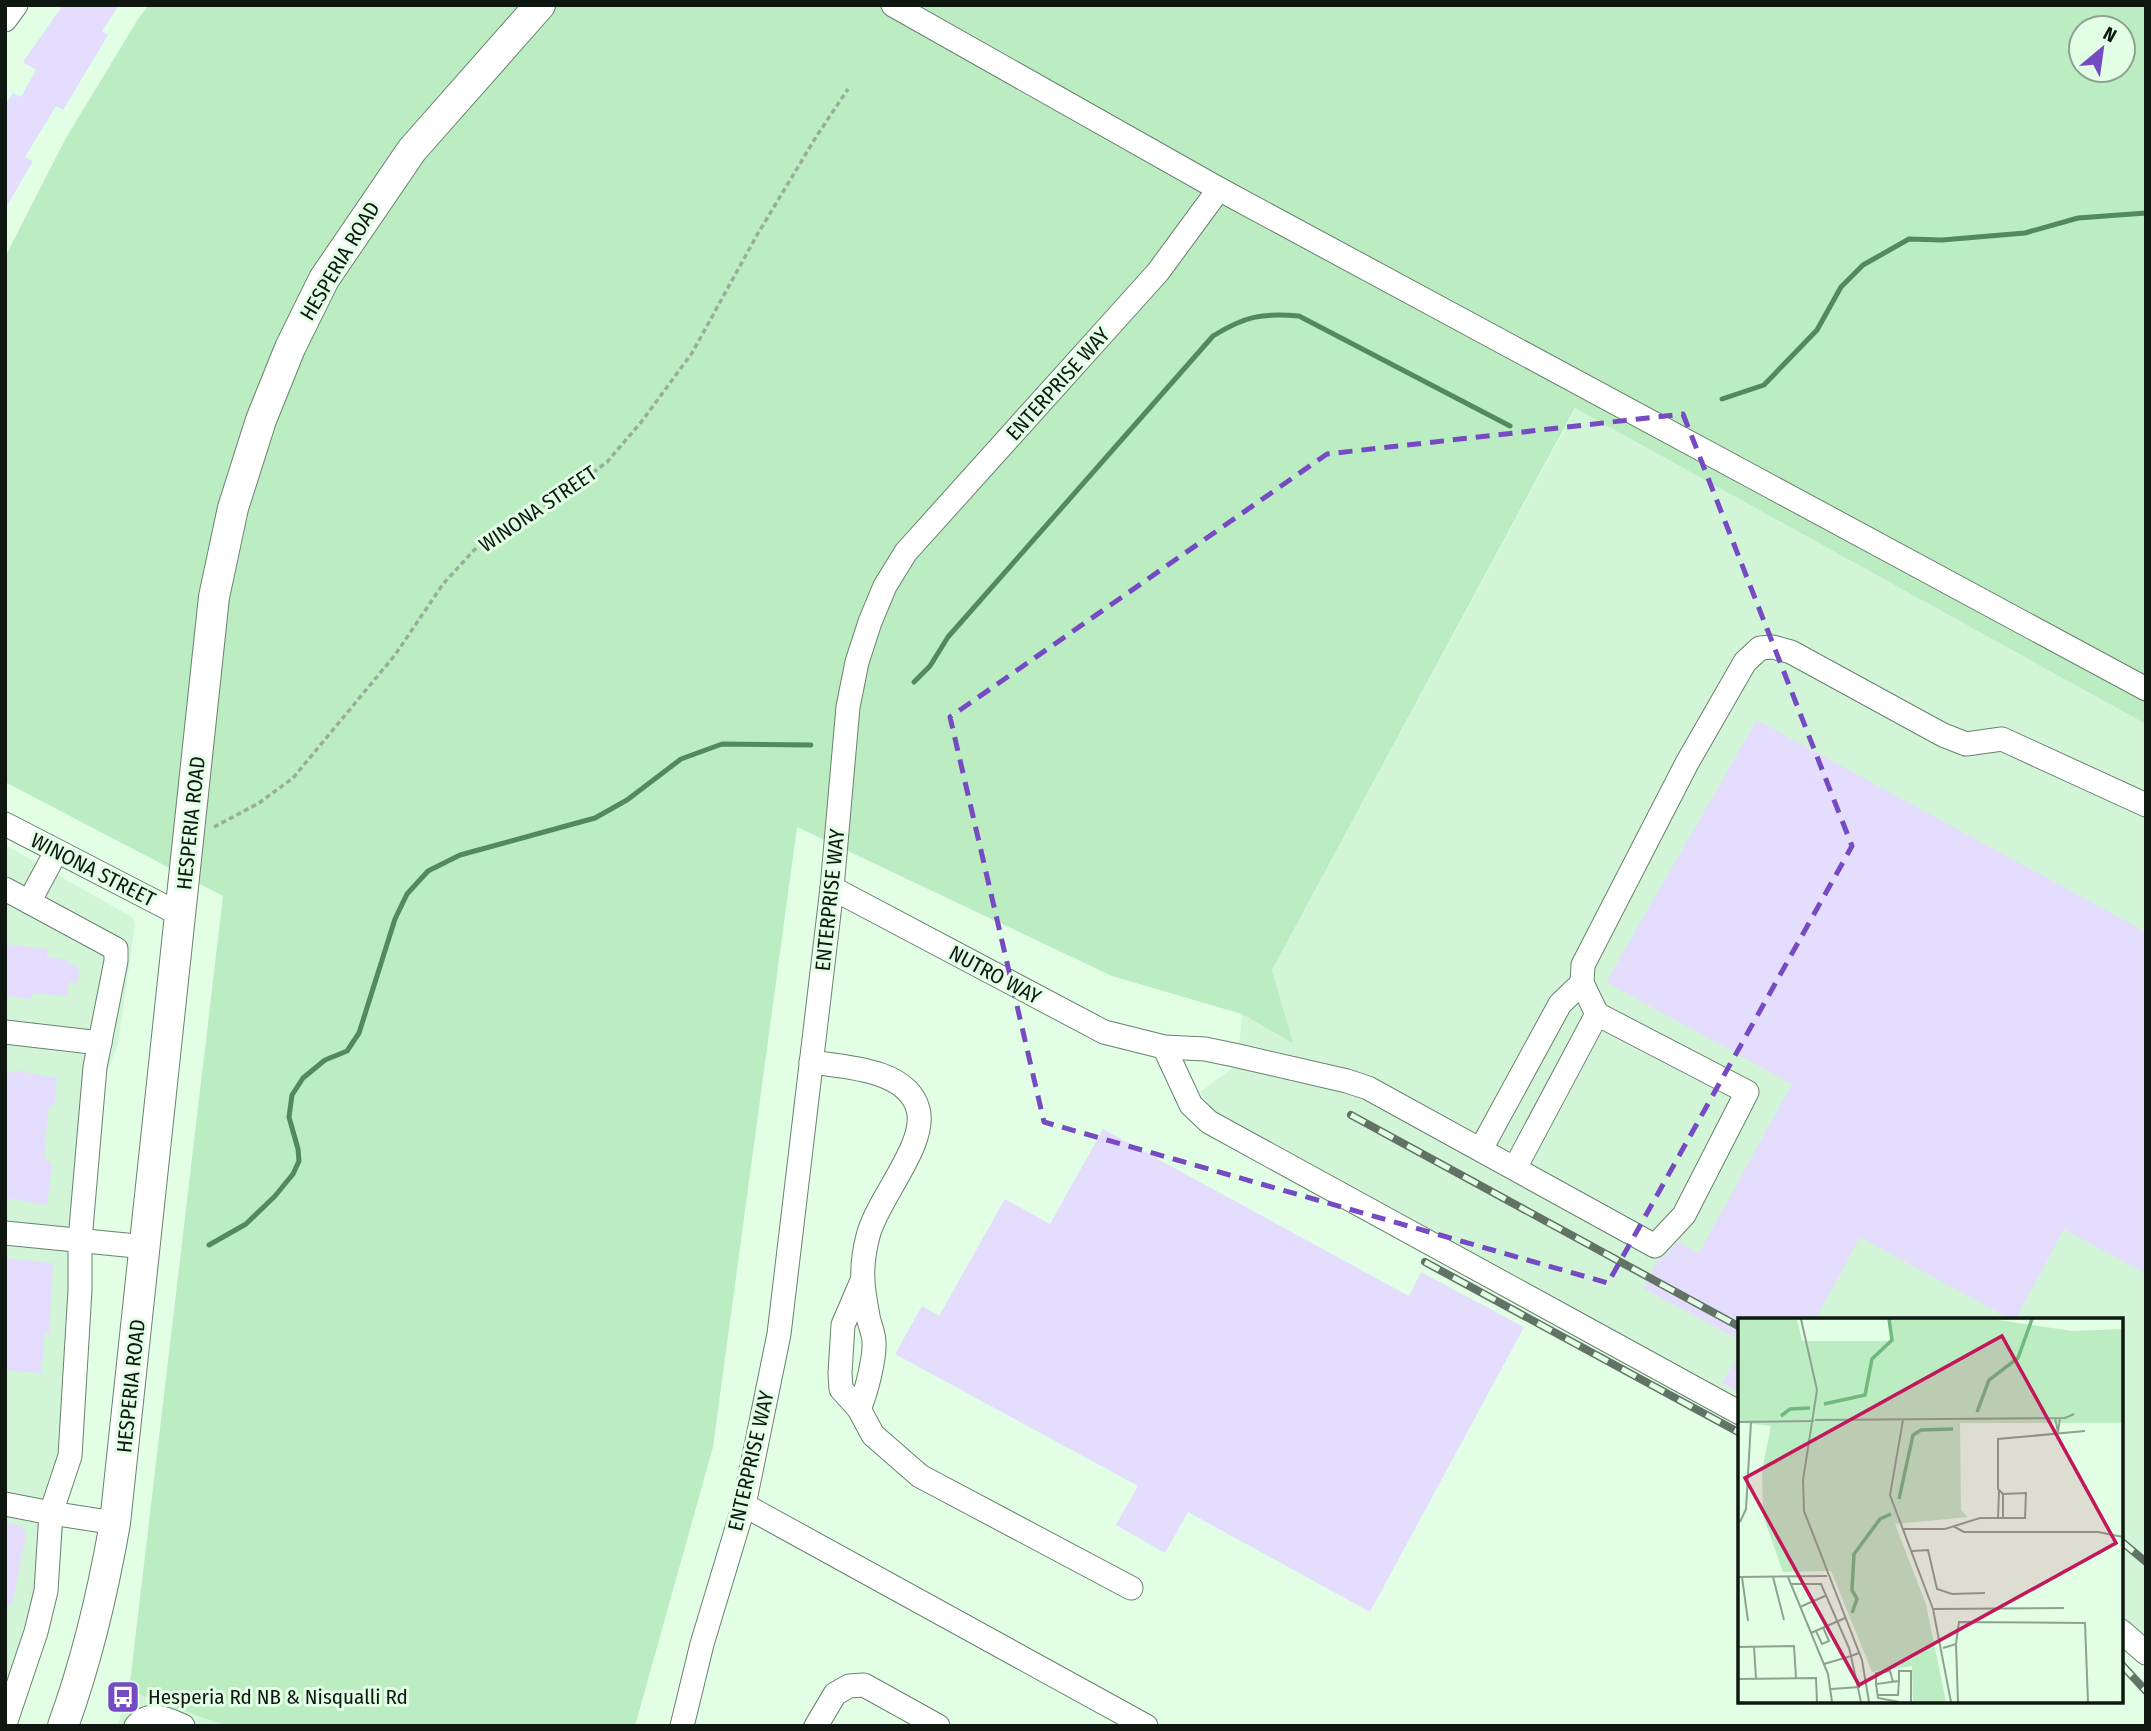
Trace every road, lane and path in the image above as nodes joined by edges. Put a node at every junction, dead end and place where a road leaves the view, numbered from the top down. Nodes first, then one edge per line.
1 (16, 5) edge
2 (540, 5) edge
3 (893, 5) edge
4 (5, 20) edge
5 (848, 89) dead end
6 (1219, 189) junction
7 (2146, 689) edge
8 (2146, 805) edge
9 (5, 824) edge
10 (190, 839) junction
11 (56, 852) junction
12 (832, 888) junction
13 (5, 889) edge
14 (29, 902) junction
15 (181, 915) junction
16 (1581, 983) junction
17 (1597, 1014) junction
18 (5, 1032) edge
19 (100, 1043) junction
20 (1164, 1047) junction
21 (811, 1062) junction
22 (1481, 1149) junction
23 (1514, 1168) junction
24 (5, 1233) edge
25 (80, 1240) junction
26 (146, 1247) junction
27 (861, 1283) junction
28 (859, 1409) junction
29 (1738, 1412) edge
30 (5, 1504) edge
31 (744, 1505) junction
32 (51, 1513) junction
33 (116, 1523) junction
34 (1130, 1588) dead end
35 (2123, 1633) edge
36 (2146, 1653) edge
37 (5, 1724) edge
38 (63, 1726) edge
39 (136, 1726) edge
40 (183, 1726) edge
41 (682, 1726) edge
42 (816, 1726) edge
43 (938, 1726) edge
44 (1146, 1726) edge

1 - 4 street
2 - 10 main road, HESPERIA ROAD
3 - 6 street
5 - 10 path, WINONA STREET
6 - 7 street
6 - 12 street, ENTERPRISE WAY
8 - 16 street
9 - 11 street, WINONA STREET
10 - 15 main road, HESPERIA ROAD
11 - 14 street
11 - 15 street, WINONA STREET
12 - 20 street, NUTRO WAY
12 - 21 street, ENTERPRISE WAY
13 - 14 street
14 - 19 street
15 - 26 main road, HESPERIA ROAD
16 - 17 street
16 - 22 street
17 - 23 street
17 - 23 street, NUTRO WAY
18 - 19 street
19 - 25 street
20 - 22 street, NUTRO WAY
20 - 29 street
21 - 27 street
21 - 31 street, ENTERPRISE WAY
22 - 23 street, NUTRO WAY
24 - 25 street
25 - 26 street
25 - 32 street
26 - 33 main road, HESPERIA ROAD
27 - 28 street
27 - 28 street
28 - 34 street
30 - 32 street
31 - 41 street, ENTERPRISE WAY
31 - 44 street
32 - 33 street
32 - 37 street
33 - 38 main road, HESPERIA ROAD
35 - 36 street
39 - 40 street
42 - 43 street

